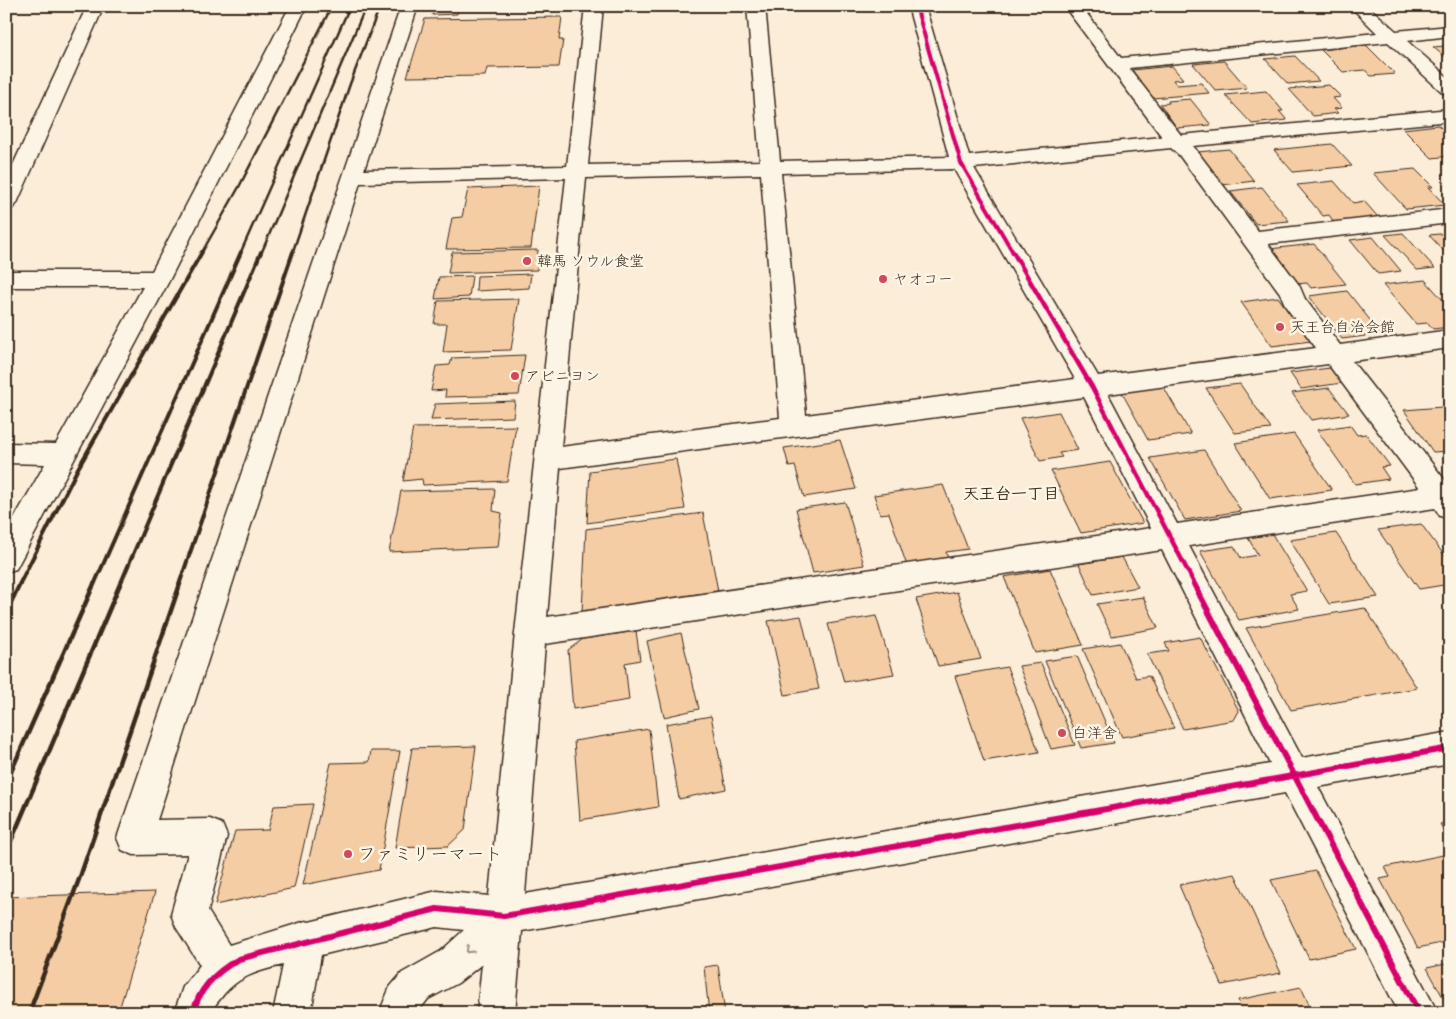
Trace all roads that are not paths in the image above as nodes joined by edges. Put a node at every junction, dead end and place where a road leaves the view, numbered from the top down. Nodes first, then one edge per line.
1 (96, 6) edge
2 (299, 6) edge
3 (410, 6) edge
4 (594, 6) edge
5 (756, 6) edge
6 (916, 6) edge
7 (1072, 6) edge
8 (1358, 6) edge
9 (1450, 31) edge
10 (1392, 37) junction
11 (1116, 64) junction
12 (1450, 89) edge
13 (1450, 115) edge
14 (1175, 141) junction
15 (961, 163) junction
16 (770, 166) junction
17 (577, 171) junction
18 (352, 177) junction
19 (6, 203) edge
20 (1450, 216) edge
21 (1254, 239) junction
22 (159, 279) junction
23 (6, 280) edge
24 (1450, 339) edge
25 (1335, 354) junction
26 (1092, 386) junction
27 (794, 426) junction
28 (6, 453) edge
29 (64, 454) junction
30 (547, 459) junction
31 (1447, 500) edge
32 (1169, 536) junction
33 (6, 560) edge
34 (530, 633) junction
35 (1450, 748) edge
36 (1293, 775) junction
37 (504, 916) junction
38 (306, 940) junction
39 (223, 968) junction
40 (193, 1013) edge
41 (292, 1013) edge
42 (398, 1013) edge
43 (496, 1013) edge
44 (1419, 1013) edge

1 - 19 street
2 - 22 street
3 - 18 street
4 - 17 street
5 - 16 street
6 - 15 street
7 - 11 street
8 - 10 street
9 - 10 street
10 - 11 street
10 - 12 street
11 - 14 street
13 - 14 street
14 - 15 street
14 - 21 street
15 - 16 street
15 - 26 street
16 - 17 street
16 - 27 street
17 - 18 street
17 - 30 street
18 - 39 street
20 - 21 street
21 - 25 street
22 - 23 street
22 - 29 street
24 - 25 street
25 - 26 street
25 - 31 street
26 - 27 street
26 - 32 street
27 - 30 street
28 - 29 street
29 - 33 street
30 - 34 street
31 - 32 street
32 - 34 street
32 - 36 street
34 - 37 street
35 - 36 street
36 - 37 street
36 - 44 street
37 - 38 street
37 -> 42 street
37 - 43 street
38 - 39 street
38 - 41 street
39 - 40 street

